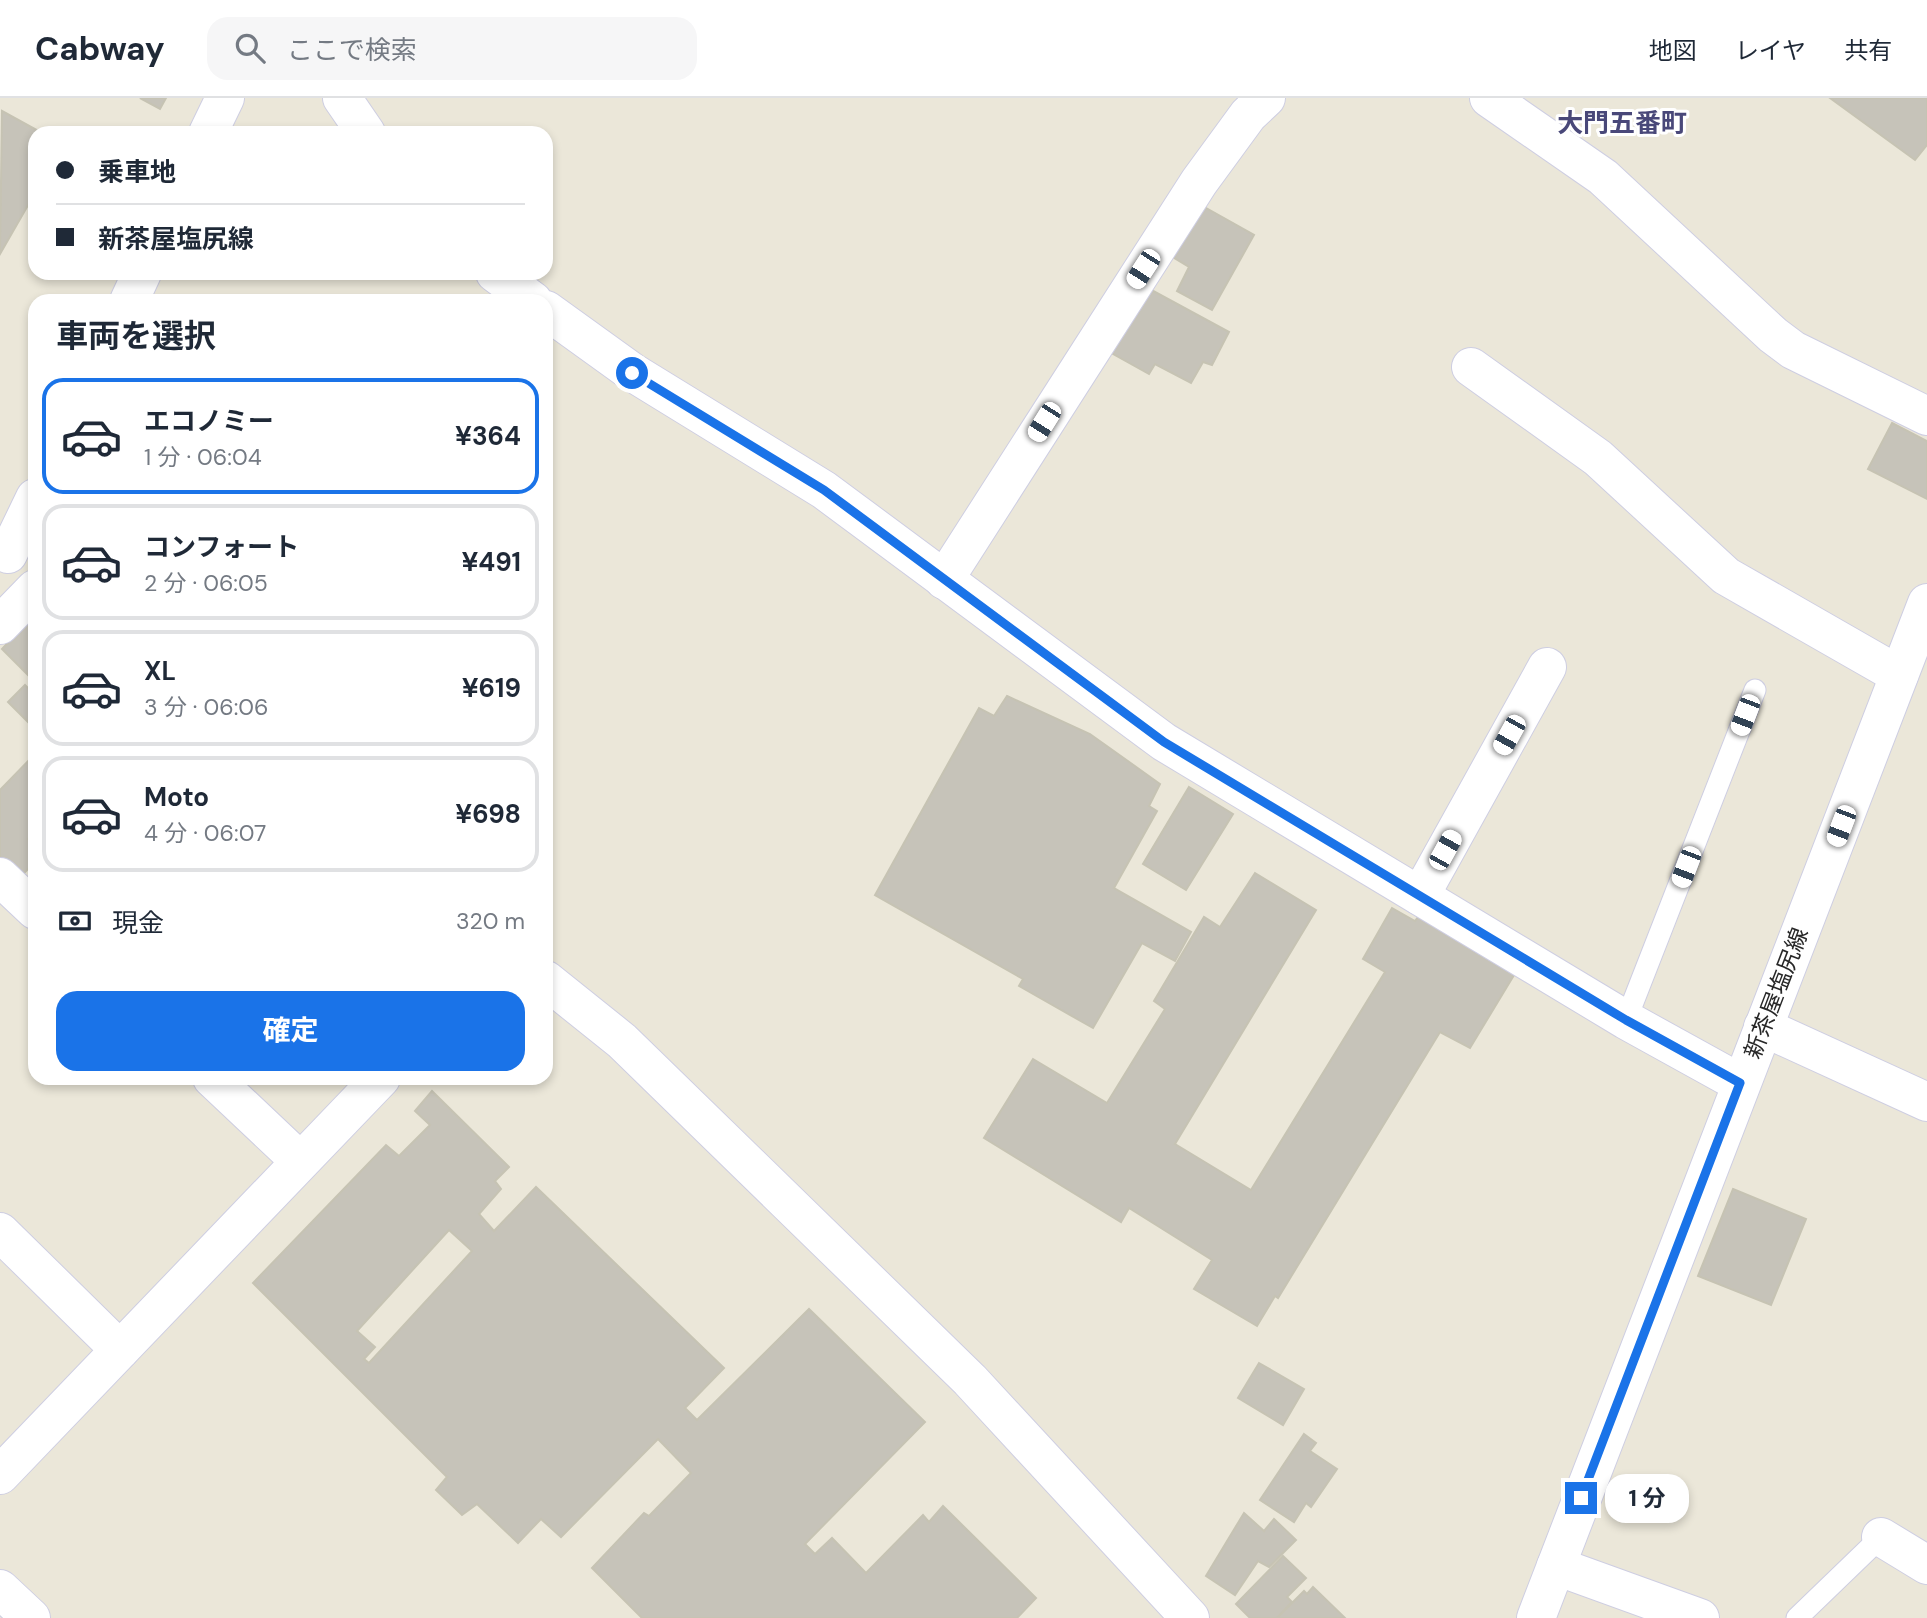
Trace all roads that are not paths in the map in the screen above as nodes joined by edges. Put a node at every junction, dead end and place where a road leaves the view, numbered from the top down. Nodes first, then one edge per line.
1 (225, 98) edge
2 (342, 98) edge
3 (1489, 98) edge
4 (1246, 104) edge
5 (211, 126) edge
6 (361, 126) edge
7 (504, 280) edge
8 (524, 294) edge
9 (553, 315) edge
10 (1471, 367) dead end
11 (1927, 416) edge
12 (28, 518) edge
13 (14, 558) edge
14 (944, 580) junction
15 (28, 596) edge
16 (1927, 603) edge
17 (0, 625) edge
18 (1548, 667) dead end
19 (1899, 675) junction
20 (1755, 690) dead end
21 (0, 877) edge
22 (1420, 895) junction
23 (28, 903) edge
24 (553, 986) edge
25 (1626, 1020) junction
26 (1763, 1027) junction
27 (1740, 1083) junction
28 (219, 1085) edge
29 (374, 1085) edge
30 (1927, 1102) edge
31 (300, 1161) junction
32 (0, 1232) edge
33 (120, 1350) junction
34 (0, 1475) edge
35 (1881, 1536) joint
36 (1927, 1565) edge
37 (1556, 1566) junction
38 (0, 1589) edge
39 (30, 1618) edge
40 (1190, 1618) edge
41 (1536, 1618) edge
42 (1700, 1618) edge
43 (1797, 1618) edge

1 - 5 street
2 - 6 street
3 - 11 street
4 - 14 street
7 - 8 street
9 - 14 street
10 - 19 street
12 - 13 street
14 - 22 street
15 - 17 street
16 - 19 street, 新茶屋塩尻線
18 - 22 street
19 - 26 street, 新茶屋塩尻線
20 - 25 lane
21 - 23 street
22 - 25 street
24 - 40 street
25 - 27 street
26 - 27 street, 新茶屋塩尻線
26 - 30 street
27 - 37 street, 新茶屋塩尻線
28 - 31 street
29 - 31 street
31 - 33 street
32 - 33 street
33 - 34 street
35 - 36 street
35 - 43 lane
37 - 41 street, 新茶屋塩尻線
37 - 42 street
38 - 39 street

